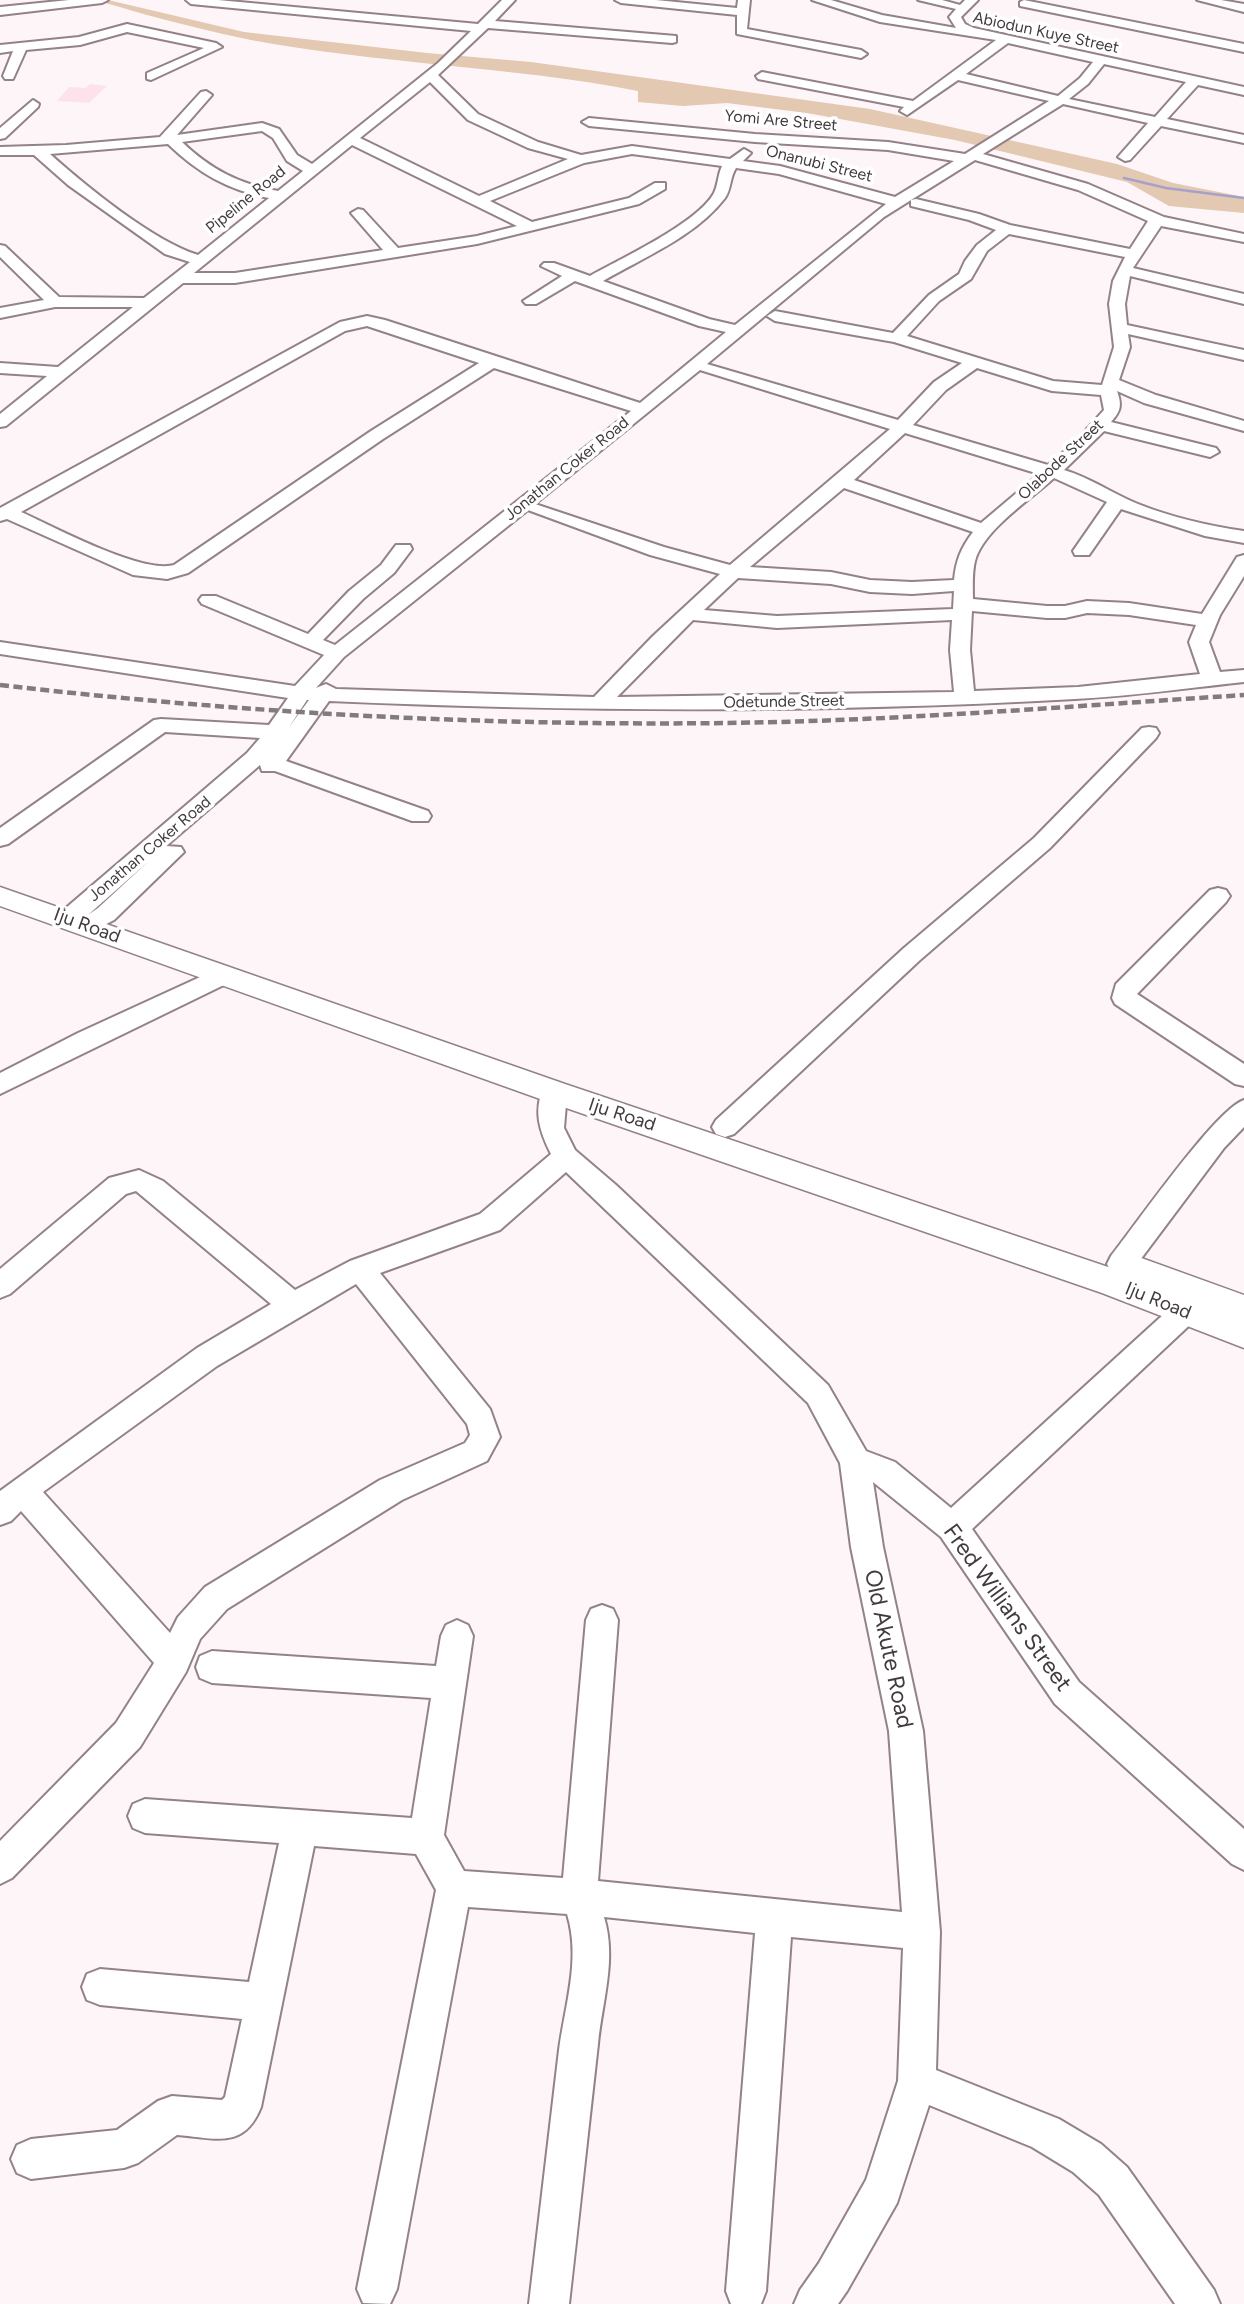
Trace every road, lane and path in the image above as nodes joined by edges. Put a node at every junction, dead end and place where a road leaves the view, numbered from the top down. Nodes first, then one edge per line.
1 (509, 0) edge
2 (621, 0) edge
3 (628, 0) edge
4 (818, 0) edge
5 (923, 0) edge
6 (972, 0) edge
7 (1203, 0) edge
8 (99, 1) edge
9 (191, 1) edge
10 (959, 3) edge
11 (1024, 4) dead end
12 (743, 6) edge
13 (1244, 8) edge
14 (0, 11) edge
15 (485, 26) junction
16 (961, 31) junction
17 (672, 39) dead end
18 (1004, 41) junction
19 (21, 47) junction
20 (1244, 48) edge
21 (0, 49) edge
22 (861, 54) dead end
23 (455, 56) joint
24 (1111, 64) junction
25 (437, 71) junction
26 (9, 76) dead end
27 (151, 76) dead end
28 (762, 76) dead end
29 (957, 76) junction
30 (1195, 80) junction
31 (1244, 91) edge
32 (206, 96) dead end
33 (1065, 102) junction
34 (33, 104) dead end
35 (1157, 120) junction
36 (589, 122) dead end
37 (0, 135) edge
38 (755, 138) junction
39 (351, 139) junction
40 (1244, 139) edge
41 (168, 141) junction
42 (0, 151) edge
43 (38, 151) junction
44 (1125, 157) dead end
45 (975, 158) junction
46 (581, 159) junction
47 (733, 164) junction
48 (312, 170) junction
49 (660, 186) dead end
50 (279, 196) junction
51 (481, 200) junction
52 (896, 202) junction
53 (916, 203) junction
54 (358, 214) dead end
55 (1160, 221) junction
56 (529, 226) junction
57 (1006, 229) junction
58 (1244, 237) edge
59 (0, 249) edge
60 (394, 253) junction
61 (1135, 254) junction
62 (200, 260) junction
63 (549, 267) dead end
64 (1124, 270) junction
65 (573, 275) junction
66 (181, 278) junction
67 (590, 281) junction
68 (1244, 299) edge
69 (531, 301) dead end
70 (55, 302) junction
71 (151, 303) junction
72 (0, 313) edge
73 (775, 316) junction
74 (1121, 328) junction
75 (738, 330) junction
76 (897, 338) junction
77 (1244, 355) edge
78 (492, 362) junction
79 (973, 363) junction
80 (0, 368) edge
81 (708, 369) junction
82 (63, 372) junction
83 (1108, 386) junction
84 (643, 409) junction
85 (0, 422) edge
86 (1102, 425) junction
87 (902, 426) junction
88 (1244, 426) edge
89 (1210, 452) dead end
90 (1051, 472) junction
91 (841, 481) junction
92 (1118, 500) junction
93 (536, 509) junction
94 (3, 514) edge
95 (984, 530) junction
96 (1244, 537) edge
97 (403, 549) dead end
98 (1082, 551) dead end
99 (1244, 561) edge
100 (733, 572) junction
101 (209, 600) dead end
102 (964, 601) junction
103 (689, 614) junction
104 (1207, 621) junction
105 (310, 642) junction
106 (0, 648) edge
107 (337, 653) junction
108 (1244, 676) edge
109 (1212, 679) junction
110 (312, 693) junction
111 (965, 698) junction
112 (600, 703) junction
113 (275, 733) junction
114 (1149, 733) dead end
115 (298, 734) junction
116 (272, 763) junction
117 (419, 816) dead end
118 (0, 839) edge
119 (0, 874) edge
120 (1218, 895) dead end
121 (0, 896) edge
122 (86, 916) junction
123 (222, 976) junction
124 (1244, 1077) edge
125 (0, 1084) edge
126 (554, 1092) junction
127 (1244, 1111) edge
128 (725, 1127) junction
129 (566, 1157) junction
130 (1121, 1264) junction
131 (360, 1269) junction
132 (0, 1286) edge
133 (293, 1305) junction
134 (1244, 1309) edge
135 (1185, 1312) junction
136 (1244, 1334) edge
137 (855, 1461) junction
138 (11, 1501) edge
139 (952, 1527) junction
140 (602, 1620) dead end
141 (457, 1636) dead end
142 (174, 1661) junction
143 (212, 1667) dead end
144 (450, 1682) junction
145 (145, 1816) dead end
146 (300, 1827) junction
147 (426, 1837) junction
148 (1244, 1852) edge
149 (0, 1866) edge
150 (454, 1888) junction
151 (579, 1897) junction
152 (774, 1917) junction
153 (922, 1932) junction
154 (100, 1987) dead end
155 (262, 2002) junction
156 (917, 2081) junction
157 (31, 2159) dead end
158 (377, 2289) dead end
159 (746, 2291) dead end
160 (549, 2304) edge
161 (814, 2304) edge
162 (1200, 2304) edge

1 - 15 street, Pipeline Road
2 - 3 street
3 - 12 street
4 - 16 street
5 - 10 street
6 - 16 street, Abiodun Kuye Street
7 - 13 street
8 - 14 street
9 - 15 street
10 - 16 street, Abiodun Kuye Street
11 - 20 street
12 - 22 street
15 - 17 street
15 - 23 street, Pipeline Road
16 - 18 street, Abiodun Kuye Street
18 - 24 street, Abiodun Kuye Street
18 - 29 street
19 - 21 street
19 - 26 street
19 - 27 street
23 - 25 street, Pipeline Road
24 - 30 street, Abiodun Kuye Street
24 - 33 street, Jonathan Coker Road
25 - 39 street, Pipeline Road
25 - 46 street
28 - 29 street
29 - 33 street
30 - 31 street, Abiodun Kuye Street
30 - 35 street
32 - 41 street
33 - 35 street
33 - 45 street, Jonathan Coker Road
34 - 37 street
35 - 40 street
35 - 44 street
36 - 38 street, Yomi Are Street
38 - 45 street, Yomi Are Street
38 - 47 street
39 - 48 street, Pipeline Road
39 - 51 street
41 - 43 street
41 - 48 street
41 - 50 street
42 - 43 street
43 - 62 street
45 - 52 street, Jonathan Coker Road
45 - 53 street, Jonathan Coker Road
45 - 55 street, Yomi Are Street
46 - 47 street, Onanubi Street
46 - 51 street
47 - 52 street, Onanubi Street
47 - 67 street
48 - 50 street, Pipeline Road
49 - 56 street
50 - 62 street, Pipeline Road
51 - 56 street
52 - 75 street, Jonathan Coker Road
53 - 57 street
53 - 73 street, Jonathan Coker Road
54 - 60 street
55 - 58 street, Yomi Are Street
55 - 61 street, Olabode Street
56 - 60 street
57 - 61 street
57 - 76 street
59 - 70 street
60 - 66 street
61 - 64 street, Olabode Street
62 - 66 street, Pipeline Road
63 - 65 street
64 - 68 street
64 - 74 street, Olabode Street
65 - 67 street
65 - 69 street
66 - 71 street, Pipeline Road
67 - 75 street
70 - 71 street
70 - 72 street
71 - 82 street, Pipeline Road
73 - 76 street
73 - 81 street, Jonathan Coker Road
74 - 77 street
74 - 83 street, Olabode Street
75 - 84 street, Jonathan Coker Road
76 - 79 street
78 - 84 street
78 - 94 street
78 - 94 street
79 - 83 street
79 - 87 street
80 - 82 street
81 - 87 street
81 - 93 street, Jonathan Coker Road
82 - 85 street, Pipeline Road
83 - 86 street, Olabode Street
83 - 88 street
84 - 107 street, Jonathan Coker Road
86 - 89 street
86 - 90 street, Olabode Street
87 - 90 street
87 - 91 street
90 - 92 street
90 - 95 street, Olabode Street
91 - 95 street
91 - 100 street
92 - 96 street
92 - 98 street
93 - 100 street
93 - 110 street, Jonathan Coker Road
95 - 102 street, Olabode Street
97 - 105 street
99 - 104 street
100 - 102 street
100 - 103 street
101 - 105 street
102 - 103 street
102 - 104 street
102 - 111 street, Olabode Street
103 - 112 street
104 - 109 street
105 - 107 street
106 - 110 street, Odetunde Street
107 - 110 street, Jonathan Coker Road
108 - 109 street, Odetunde Street
109 - 111 street, Odetunde Street
110 - 112 street, Odetunde Street
110 - 113 street, Jonathan Coker Road
110 - 115 street, Jonathan Coker Road
111 - 112 street, Odetunde Street
113 - 115 street
113 - 118 street
113 - 122 street, Jonathan Coker Road
114 - 128 street
115 - 116 street, Jonathan Coker Road
116 - 117 street
116 - 122 street, Jonathan Coker Road
119 - 122 main road, Iju Road
120 - 124 street
121 - 122 main road, Iju Road
122 - 123 main road, Iju Road
122 - 128 main road, Iju Road
123 - 125 street
123 - 126 main road, Iju Road
126 - 129 street, Old Akute Road
126 - 135 main road, Iju Road
127 - 130 street
128 - 130 main road, Iju Road
129 - 131 street
129 - 137 street, Old Akute Road
130 - 134 main road, Iju Road
131 - 133 street
131 - 142 street
132 - 133 street
133 - 138 street
135 - 136 main road, Iju Road
135 - 139 street
137 - 139 street, Fred Willians Street
137 - 153 street, Old Akute Road
138 - 142 street
139 - 148 street, Fred Willians Street
140 - 151 street
141 - 144 street
142 - 149 street
143 - 144 street
144 - 147 street
145 - 146 street
146 - 147 street
146 - 155 street
147 - 150 street
150 - 151 street
150 - 158 street
151 - 152 street
151 - 160 street
152 - 153 street
152 - 159 street
153 - 156 street, Old Akute Road
154 - 155 street
155 - 157 street
156 - 161 street, Old Akute Road
156 - 162 street

